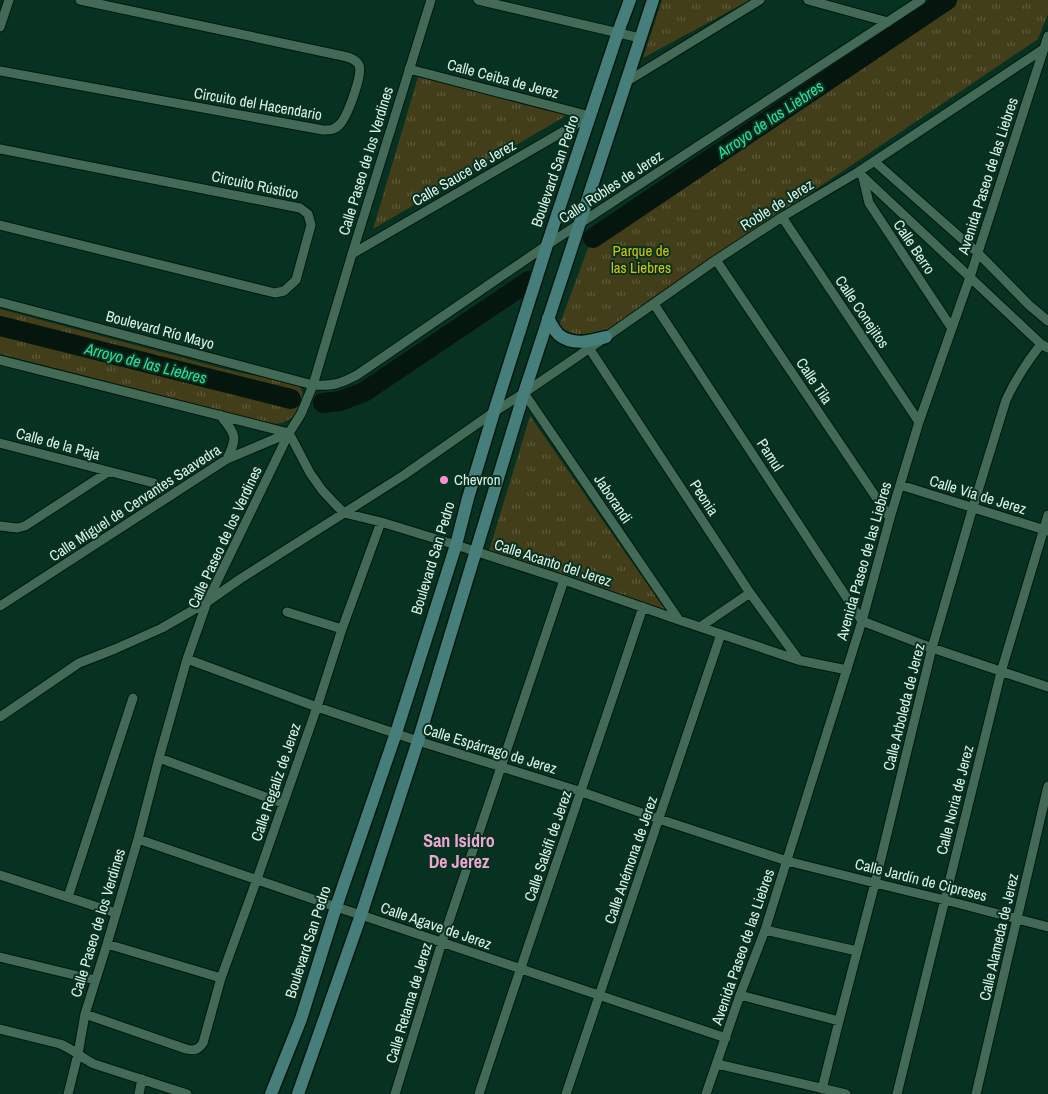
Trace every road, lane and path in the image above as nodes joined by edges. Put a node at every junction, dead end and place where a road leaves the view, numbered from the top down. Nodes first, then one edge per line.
1 (8, 0) edge
2 (80, 0) edge
3 (431, 0) edge
4 (478, 0) edge
5 (630, 0) edge
6 (653, 0) edge
7 (760, 0) edge
8 (808, 0) edge
9 (921, 0) edge
10 (0, 3) edge
11 (888, 22) junction
12 (0, 27) edge
13 (618, 32) junction
14 (1048, 36) edge
15 (640, 38) junction
16 (1046, 47) edge
17 (409, 69) junction
18 (0, 71) edge
19 (626, 82) junction
20 (590, 116) junction
21 (0, 149) edge
22 (874, 160) junction
23 (860, 175) junction
24 (782, 217) junction
25 (0, 224) edge
26 (578, 229) junction
27 (545, 249) junction
28 (978, 253) junction
29 (352, 254) junction
30 (716, 260) junction
31 (970, 277) junction
32 (0, 302) edge
33 (654, 304) junction
34 (548, 318) junction
35 (1048, 321) edge
36 (951, 327) junction
37 (606, 337) junction
38 (1045, 346) edge
39 (589, 348) junction
40 (0, 360) edge
41 (314, 385) junction
42 (524, 393) junction
43 (494, 412) junction
44 (220, 415) junction
45 (919, 422) junction
46 (289, 433) junction
47 (0, 444) edge
48 (227, 459) junction
49 (108, 472) junction
50 (154, 483) dead end
51 (900, 485) junction
52 (973, 507) junction
53 (344, 512) junction
54 (1048, 514) edge
55 (890, 518) junction
56 (381, 522) junction
57 (0, 526) edge
58 (1046, 530) edge
59 (456, 545) junction
60 (476, 552) junction
61 (564, 580) junction
62 (750, 593) junction
63 (207, 602) junction
64 (1, 605) edge
65 (644, 608) junction
66 (288, 612) dead end
67 (678, 620) junction
68 (862, 621) junction
69 (700, 627) junction
70 (342, 629) junction
71 (721, 634) junction
72 (932, 648) junction
73 (186, 658) junction
74 (798, 660) junction
75 (847, 670) junction
76 (1001, 672) junction
77 (1048, 687) edge
78 (133, 698) dead end
79 (317, 707) junction
80 (0, 717) edge
81 (396, 733) junction
82 (418, 741) junction
83 (159, 758) junction
84 (502, 767) junction
85 (1048, 786) edge
86 (582, 792) junction
87 (282, 803) junction
88 (659, 819) junction
89 (138, 839) junction
90 (787, 861) junction
91 (0, 875) edge
92 (257, 879) junction
93 (875, 883) junction
94 (68, 898) junction
95 (945, 900) junction
96 (336, 907) junction
97 (116, 913) junction
98 (361, 915) junction
99 (1017, 919) junction
100 (1048, 927) edge
101 (765, 930) junction
102 (442, 942) junction
103 (107, 944) junction
104 (857, 951) junction
105 (0, 957) edge
106 (520, 969) junction
107 (222, 978) junction
108 (95, 980) junction
109 (599, 995) junction
110 (740, 995) junction
111 (85, 1014) junction
112 (839, 1021) junction
113 (0, 1028) edge
114 (726, 1038) junction
115 (78, 1054) junction
116 (717, 1064) junction
117 (142, 1080) junction
118 (822, 1089) junction
119 (68, 1094) edge
120 (139, 1094) edge
121 (187, 1094) edge
122 (271, 1094) edge
123 (298, 1094) edge
124 (395, 1094) edge
125 (479, 1094) edge
126 (566, 1094) edge
127 (706, 1094) edge
128 (846, 1094) edge
129 (897, 1094) edge
130 (976, 1094) edge

1 - 10 street
1 - 12 street
2 - 18 street, Circuito del Hacendario
3 - 17 street, Calle Paseo de los Verdines
4 - 13 street
5 - 13 street, Boulevard San Pedro
6 - 15 street
7 - 19 street
8 - 11 street
9 - 11 street, Calle Robles de Jerez
11 - 26 street, Calle Robles de Jerez
13 - 15 street
13 - 20 street, Boulevard San Pedro
14 - 16 street, Avenida Paseo de las Liebres
15 - 19 street
16 - 22 street, Roble de Jerez
16 - 28 street, Avenida Paseo de las Liebres
17 - 20 street, Calle Ceiba de Jerez
17 - 29 street, Calle Paseo de los Verdines
19 - 26 street
20 - 27 street, Boulevard San Pedro
20 - 29 street, Calle Sauce de Jerez
21 - 25 street, Circuito Rústico
22 - 23 street, Roble de Jerez
22 - 28 street
23 - 24 street, Roble de Jerez
23 - 31 street
23 - 36 street, Calle Berro
24 - 30 street, Roble de Jerez
24 - 45 street, Calle Conejitos
26 - 27 street, Calle Robles de Jerez
26 - 34 street
27 - 41 street, Calle Robles de Jerez
27 - 43 street, Boulevard San Pedro
28 - 31 street, Avenida Paseo de las Liebres
28 - 35 street
29 - 41 street, Calle Paseo de los Verdines
30 - 33 street, Roble de Jerez
30 - 55 street, Calle Tila
31 - 36 street, Avenida Paseo de las Liebres
31 - 38 street
32 - 41 street, Boulevard Río Mayo
33 - 37 street, Roble de Jerez
33 - 68 street, Pamul
34 - 37 street
34 - 42 street
36 - 45 street, Avenida Paseo de las Liebres
37 - 39 street, Roble de Jerez
38 - 52 street, Calle Arboleda de Jerez
39 - 42 street, Roble de Jerez
39 - 62 street, Peonia
40 - 44 street
41 - 46 street, Calle Paseo de los Verdines
42 - 43 street, Roble de Jerez
42 - 60 street
42 - 67 street, Jaborandi
43 - 53 street, Roble de Jerez
43 - 59 street, Boulevard San Pedro
44 - 46 street
44 - 48 street
45 - 51 street, Avenida Paseo de las Liebres
46 - 48 street, Calle Miguel de Cervantes Saavedra
46 - 53 street, Calle Acanto del Jerez
46 - 63 street, Calle Paseo de los Verdines
47 - 49 street, Calle de la Paja
48 - 64 street, Calle Miguel de Cervantes Saavedra
49 - 50 street, Calle de la Paja
49 - 57 street, Calle de la Paja
51 - 52 street, Calle Vía de Jerez
51 - 55 street, Avenida Paseo de las Liebres
52 - 58 street, Calle Vía de Jerez
52 - 72 street, Calle Arboleda de Jerez
53 - 56 street, Calle Acanto del Jerez
53 - 63 street, Roble de Jerez
54 - 58 street, Calle Noria de Jerez
55 - 68 street, Avenida Paseo de las Liebres
56 - 59 street, Calle Acanto del Jerez
56 - 70 street, Calle Regaliz de Jerez
58 - 76 street, Calle Noria de Jerez
59 - 60 street, Calle Acanto del Jerez
59 - 81 street, Boulevard San Pedro
60 - 61 street, Calle Acanto del Jerez
60 - 82 street
61 - 65 street, Calle Acanto del Jerez
61 - 84 street, Calle Retama de Jerez
62 - 69 street
62 - 74 street, Peonia
63 - 73 street, Calle Paseo de los Verdines
63 - 80 street, Roble de Jerez
65 - 67 street, Calle Acanto del Jerez
65 - 86 street, Calle Salsifi de Jerez
66 - 70 street
67 - 69 street, Calle Acanto del Jerez
68 - 72 street
68 - 75 street, Avenida Paseo de las Liebres
69 - 71 street, Calle Acanto del Jerez
70 - 79 street, Calle Regaliz de Jerez
71 - 74 street, Calle Acanto del Jerez
71 - 88 street, Calle Anémona de Jerez
72 - 76 street
72 - 93 street, Calle Arboleda de Jerez
73 - 79 street, Calle Espárrago de Jerez
73 - 83 street, Calle Paseo de los Verdines
74 - 75 street, Calle Acanto del Jerez
75 - 90 street, Avenida Paseo de las Liebres
76 - 77 street
76 - 95 street, Calle Noria de Jerez
78 - 94 street
79 - 81 street, Calle Espárrago de Jerez
79 - 87 street, Calle Regaliz de Jerez
81 - 82 street, Calle Espárrago de Jerez
81 - 96 street, Boulevard San Pedro
82 - 84 street, Calle Espárrago de Jerez
82 - 98 street
83 - 87 street
83 - 89 street, Calle Paseo de los Verdines
84 - 86 street, Calle Espárrago de Jerez
84 - 102 street, Calle Retama de Jerez
85 - 99 street, Calle Alameda de Jerez
86 - 88 street, Calle Espárrago de Jerez
86 - 106 street, Calle Salsifi de Jerez
87 - 92 street, Calle Regaliz de Jerez
88 - 90 street, Calle Espárrago de Jerez
88 - 109 street, Calle Anémona de Jerez
89 - 92 street, Calle Agave de Jerez
89 - 97 street, Calle Paseo de los Verdines
90 - 93 street, Calle Jardín de Cipreses
90 - 101 street, Avenida Paseo de las Liebres
91 - 94 street
92 - 96 street, Calle Agave de Jerez
92 - 107 street, Calle Regaliz de Jerez
93 - 95 street, Calle Jardín de Cipreses
93 - 104 street, Calle Arboleda de Jerez
94 - 97 street
95 - 99 street, Calle Jardín de Cipreses
95 - 129 street, Calle Noria de Jerez
96 - 98 street, Calle Agave de Jerez
96 - 122 street, Boulevard San Pedro
97 - 103 street, Calle Paseo de los Verdines
98 - 102 street, Calle Agave de Jerez
98 - 123 street
99 - 100 street, Calle Jardín de Cipreses
99 - 130 street, Calle Alameda de Jerez
101 - 104 street
101 - 110 street, Avenida Paseo de las Liebres
102 - 106 street, Calle Agave de Jerez
102 - 124 street, Calle Retama de Jerez
103 - 107 street
103 - 108 street, Calle Paseo de los Verdines
104 - 112 street, Calle Arboleda de Jerez
105 - 108 street
106 - 109 street, Calle Agave de Jerez
106 - 125 street, Calle Salsifi de Jerez
107 - 111 street, Calle Regaliz de Jerez
108 - 111 street, Calle Paseo de los Verdines
109 - 114 street, Calle Agave de Jerez
109 - 126 street, Calle Anémona de Jerez
110 - 112 street
110 - 114 street, Avenida Paseo de las Liebres
111 - 115 street, Calle Paseo de los Verdines
112 - 118 street, Calle Arboleda de Jerez
113 - 115 street
114 - 116 street, Avenida Paseo de las Liebres
115 - 117 street
115 - 119 street, Calle Paseo de los Verdines
116 - 118 street
116 - 127 street, Avenida Paseo de las Liebres
117 - 120 street
117 - 121 street
118 - 128 street

